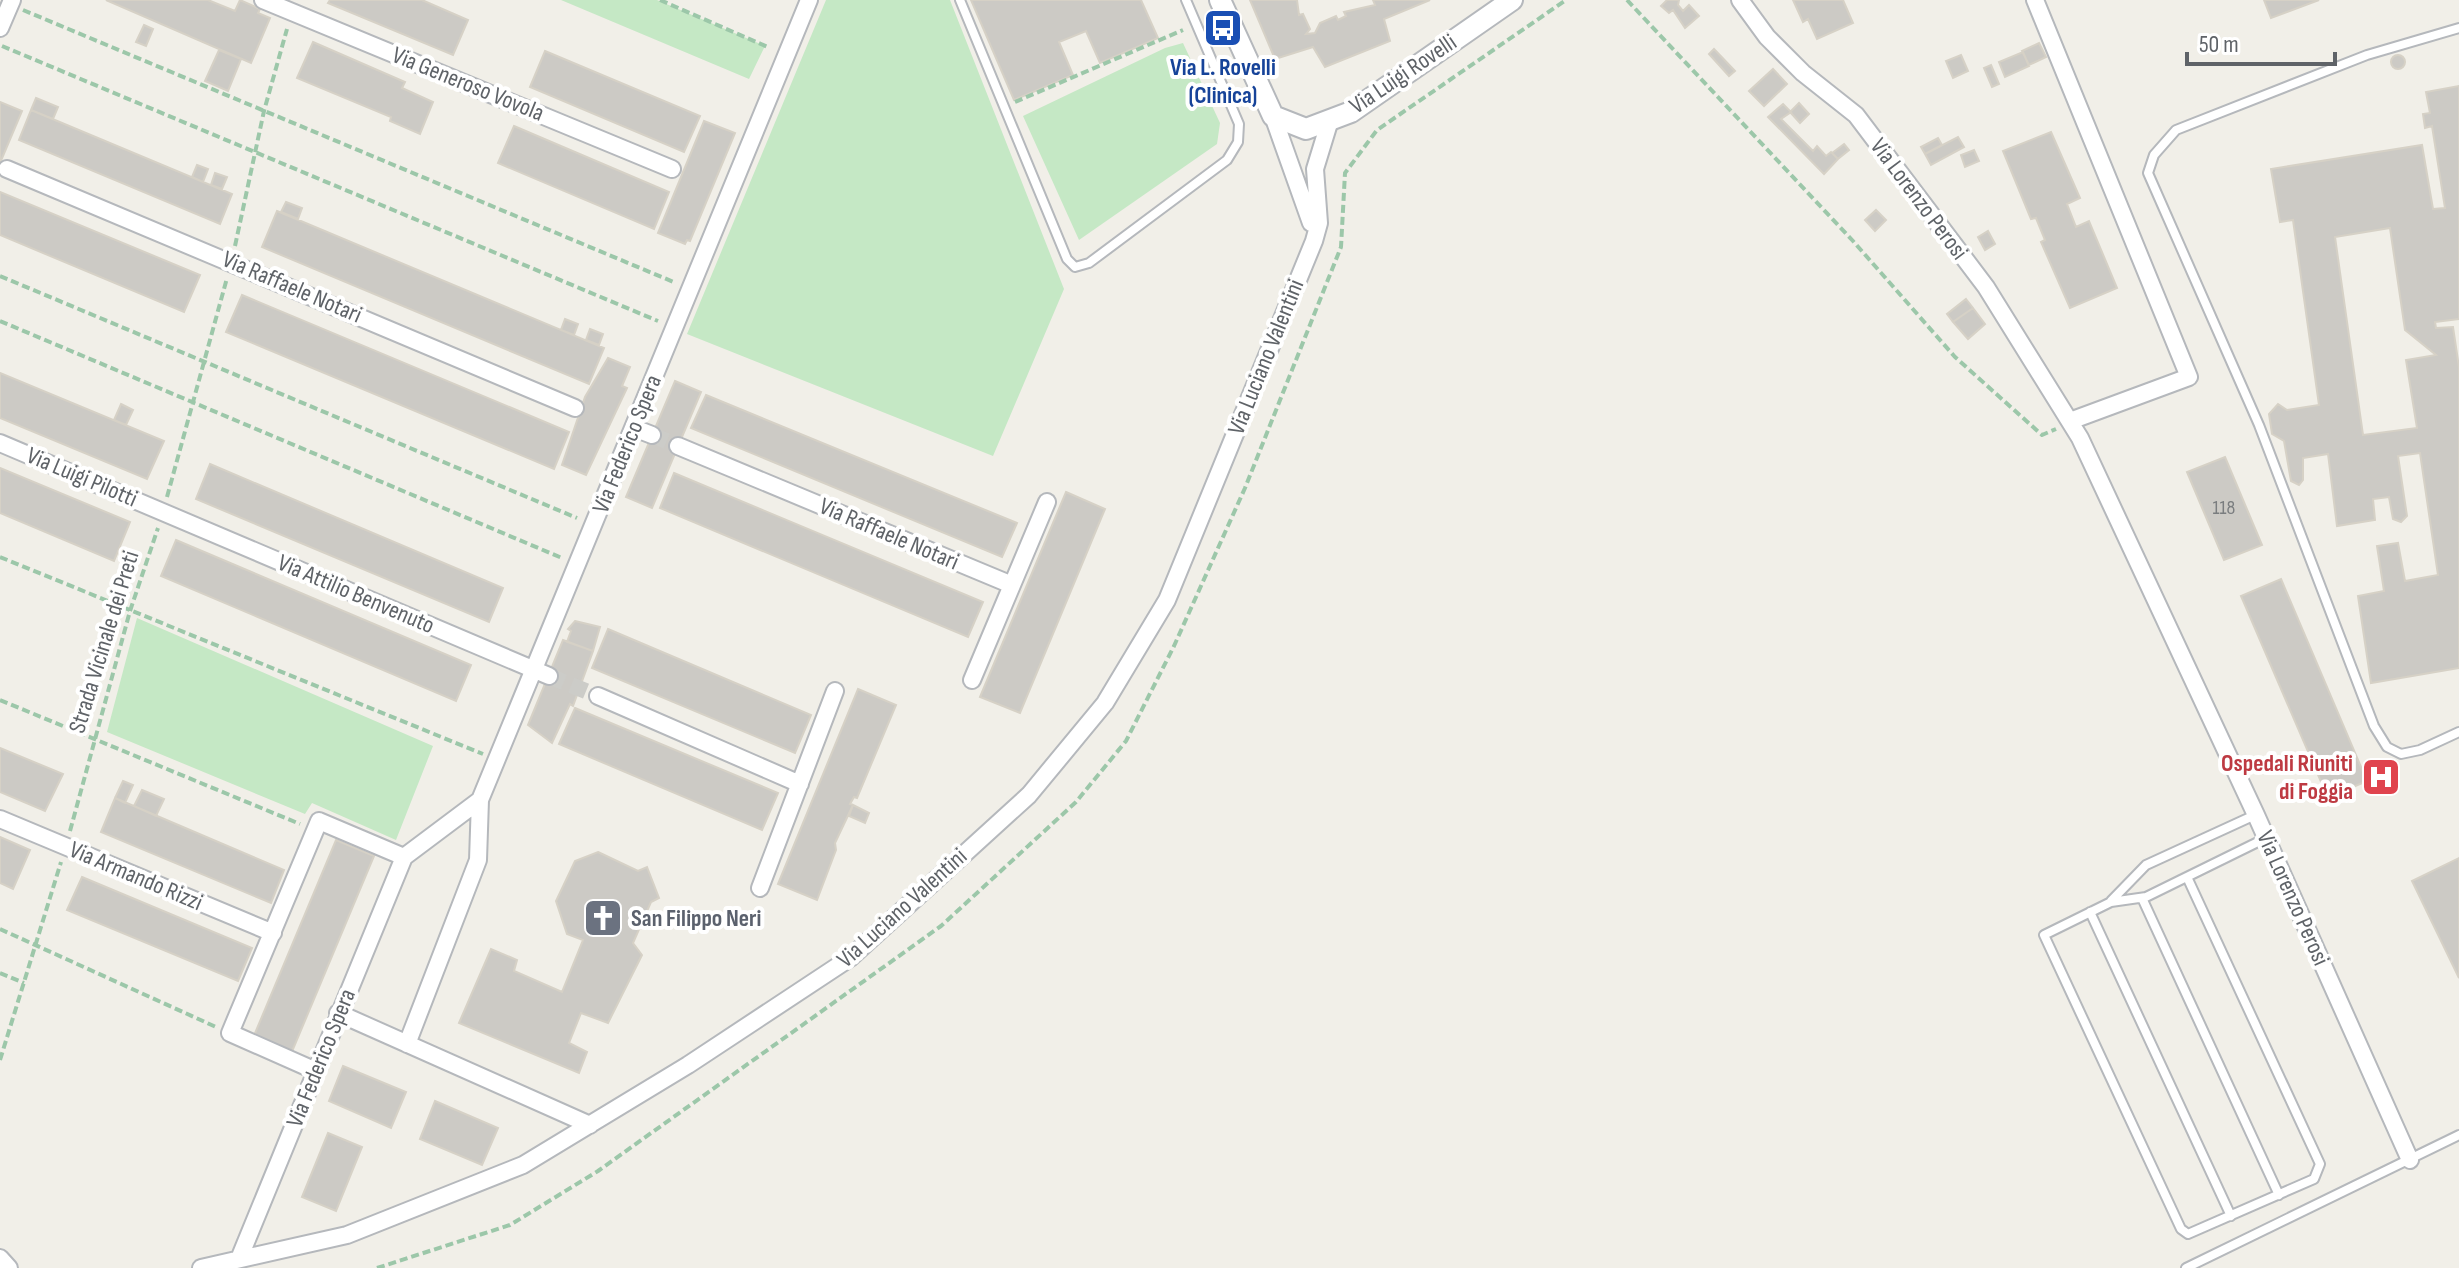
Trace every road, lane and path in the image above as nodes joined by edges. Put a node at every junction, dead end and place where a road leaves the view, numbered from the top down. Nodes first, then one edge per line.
1 (263, 0) edge
2 (660, 0) edge
3 (809, 0) edge
4 (960, 0) edge
5 (1186, 0) edge
6 (1220, 0) edge
7 (1512, 0) edge
8 (1566, 0) edge
9 (1627, 0) edge
10 (1740, 0) edge
11 (2035, 0) edge
12 (11, 2) edge
13 (292, 12) junction
14 (1197, 24) junction
15 (0, 28) edge
16 (2459, 28) edge
17 (0, 45) edge
18 (787, 55) junction
19 (1006, 107) junction
20 (264, 111) junction
21 (1273, 116) junction
22 (1330, 120) junction
23 (256, 153) junction
24 (7, 169) dead end
25 (672, 169) dead end
26 (1314, 241) junction
27 (231, 262) junction
28 (0, 276) edge
29 (690, 290) junction
30 (0, 321) edge
31 (675, 328) junction
32 (203, 362) junction
33 (193, 402) junction
34 (575, 408) dead end
35 (2070, 421) junction
36 (634, 428) junction
37 (652, 435) tunnel mouth
38 (0, 443) edge
39 (678, 446) tunnel mouth
40 (1047, 502) dead end
41 (163, 512) junction
42 (594, 525) junction
43 (0, 557) edge
44 (577, 564) junction
45 (1012, 585) junction
46 (130, 611) junction
47 (541, 673) junction
48 (972, 680) dead end
49 (835, 691) dead end
50 (598, 696) tunnel mouth
51 (0, 700) edge
52 (2459, 732) edge
53 (94, 740) junction
54 (497, 760) junction
55 (800, 784) junction
56 (480, 800) junction
57 (2256, 815) junction
58 (0, 819) edge
59 (319, 821) junction
60 (2266, 838) junction
61 (66, 846) junction
62 (404, 857) junction
63 (2187, 877) junction
64 (760, 888) dead end
65 (2142, 898) junction
66 (2111, 902) junction
67 (2090, 912) junction
68 (0, 929) edge
69 (273, 933) junction
70 (36, 945) junction
71 (0, 973) edge
72 (24, 983) junction
73 (338, 1013) junction
74 (230, 1033) junction
75 (407, 1044) junction
76 (0, 1060) edge
77 (316, 1071) junction
78 (590, 1125) junction
79 (2459, 1135) edge
80 (2410, 1160) junction
81 (2279, 1195) junction
82 (2231, 1216) junction
83 (0, 1258) edge
84 (239, 1259) junction
85 (9, 1268) edge
86 (201, 1268) edge
87 (377, 1268) edge
88 (2186, 1268) edge

1 - 13 street, Via Generoso Vovola
2 - 18 path
3 - 18 street, Via Federico Spera
4 - 19 lane
5 - 14 lane
6 - 21 street
7 - 22 street, Via Luigi Rovelli
8 - 87 path
9 - 35 path
10 - 35 street, Via Lorenzo Perosi
11 - 35 street
12 - 15 street
12 - 20 path
13 - 20 path, Strada Vicinale dei Preti
13 - 25 street, Via Generoso Vovola
14 - 19 path
14 - 19 lane
16 - 52 lane
17 - 23 path
18 - 29 street, Via Federico Spera
20 - 23 path, Strada Vicinale dei Preti
20 - 29 path
21 - 22 street, Via Luigi Rovelli
21 - 26 street
22 - 26 street, Via Luciano Valentini
23 - 27 path, Strada Vicinale dei Preti
23 - 31 path
24 - 27 street, Via Raffaele Notari
26 - 78 street, Via Luciano Valentini
27 - 32 path, Strada Vicinale dei Preti
27 - 34 street, Via Raffaele Notari
28 - 32 path
29 - 31 street, Via Federico Spera
30 - 33 path
31 - 36 street, Via Federico Spera
32 - 33 path, Strada Vicinale dei Preti
32 - 42 path
33 - 41 path, Strada Vicinale dei Preti
33 - 44 path
35 - 57 street, Via Lorenzo Perosi
36 - 37 street
36 - 42 street, Via Federico Spera
38 - 41 street, Via Luigi Pilotti
39 - 45 street, Via Raffaele Notari
40 - 45 street
41 - 46 path, Strada Vicinale dei Preti
41 - 47 street, Via Attilio Benvenuto
42 - 44 street, Via Federico Spera
43 - 46 path
44 - 47 street, Via Federico Spera
45 - 48 street
46 - 53 path, Strada Vicinale dei Preti
46 - 54 path
47 - 54 street, Via Federico Spera
49 - 55 street
50 - 55 street
51 - 53 path
53 - 59 path
53 - 61 path, Strada Vicinale dei Preti
54 - 56 street, Via Federico Spera
55 - 64 street
56 - 62 street
56 - 75 street
57 - 60 street, Via Lorenzo Perosi
57 - 66 lane
58 - 61 street, Via Armando Rizzi
59 - 62 street
59 - 69 street
60 - 63 lane
60 - 80 street, Via Lorenzo Perosi
61 - 69 street, Via Armando Rizzi
61 - 70 path, Strada Vicinale dei Preti
62 - 73 street, Via Federico Spera
63 - 65 lane
63 - 81 lane
65 - 66 lane
65 - 81 lane
66 - 67 lane
67 - 82 lane
67 - 82 lane
68 - 70 path
69 - 74 street
70 - 72 path, Strada Vicinale dei Preti
70 - 74 path
71 - 72 path
72 - 76 path, Strada Vicinale dei Preti
73 - 75 street
73 - 77 street, Via Federico Spera
74 - 77 street
75 - 78 street
77 - 84 street, Via Federico Spera
78 - 84 street, Via Luciano Valentini
79 - 80 lane
80 - 88 lane
81 - 82 lane
83 - 85 street
84 - 86 street, Via Luciano Valentini

